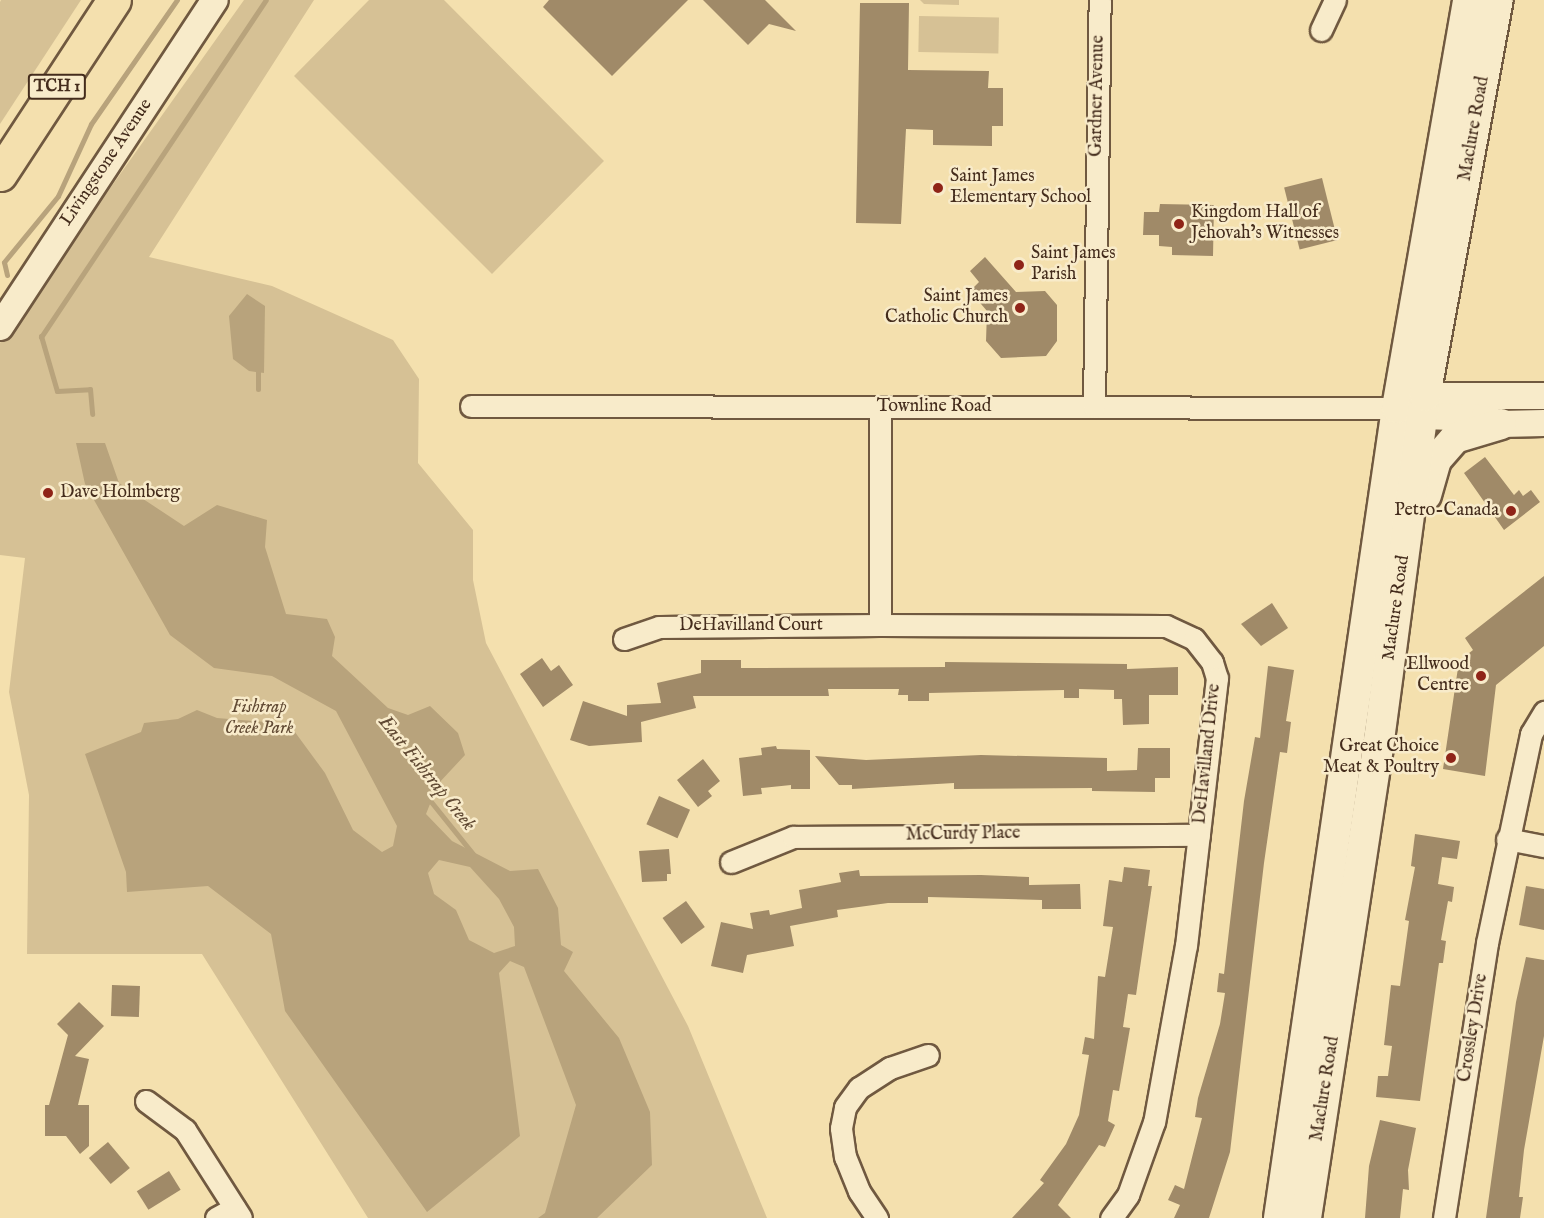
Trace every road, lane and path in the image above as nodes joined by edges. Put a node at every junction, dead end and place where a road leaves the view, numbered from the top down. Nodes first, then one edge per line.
1 (114, 0) edge
2 (215, 0) edge
3 (1100, 0) edge
4 (1335, 0) edge
5 (1468, 0) edge
6 (1498, 0) edge
7 (1321, 30) dead end
8 (0, 174) edge
9 (0, 327) edge
10 (1544, 396) edge
11 (471, 406) dead end
12 (880, 407) junction
13 (1094, 407) junction
14 (1415, 407) junction
15 (1544, 423) edge
16 (1502, 424) junction
17 (1406, 540) junction
18 (880, 625) junction
19 (624, 639) dead end
20 (1544, 712) edge
21 (1199, 835) junction
22 (1507, 839) junction
23 (1544, 846) edge
24 (731, 862) dead end
25 (928, 1055) dead end
26 (146, 1101) dead end
27 (1278, 1212) edge
28 (230, 1215) edge
29 (876, 1218) edge
30 (1111, 1218) edge
31 (1306, 1218) edge
32 (1444, 1218) edge

1 - 8 highway, TCH 1
2 - 9 street, Livingstone Avenue
3 - 13 street, Gardner Avenue
4 - 7 street
5 - 14 main road, Maclure Road
6 - 14 main road, Maclure Road
10 - 14 street, Townline Road
11 - 12 street, Townline Road
12 - 13 street, Townline Road
12 - 18 street
13 - 14 street, Townline Road
14 - 16 street, Townline Road
14 - 17 main road, Maclure Road
14 - 27 main road, Maclure Road
15 - 16 street, Townline Road
16 - 17 main road
17 - 31 main road, Maclure Road
18 - 19 street, DeHavilland Court
18 - 21 street, DeHavilland Drive
20 - 22 street, Crossley Drive
21 - 24 street, McCurdy Place
21 - 30 street, DeHavilland Drive
22 - 23 street
22 - 32 street, Crossley Drive
25 - 29 street
26 - 28 street

